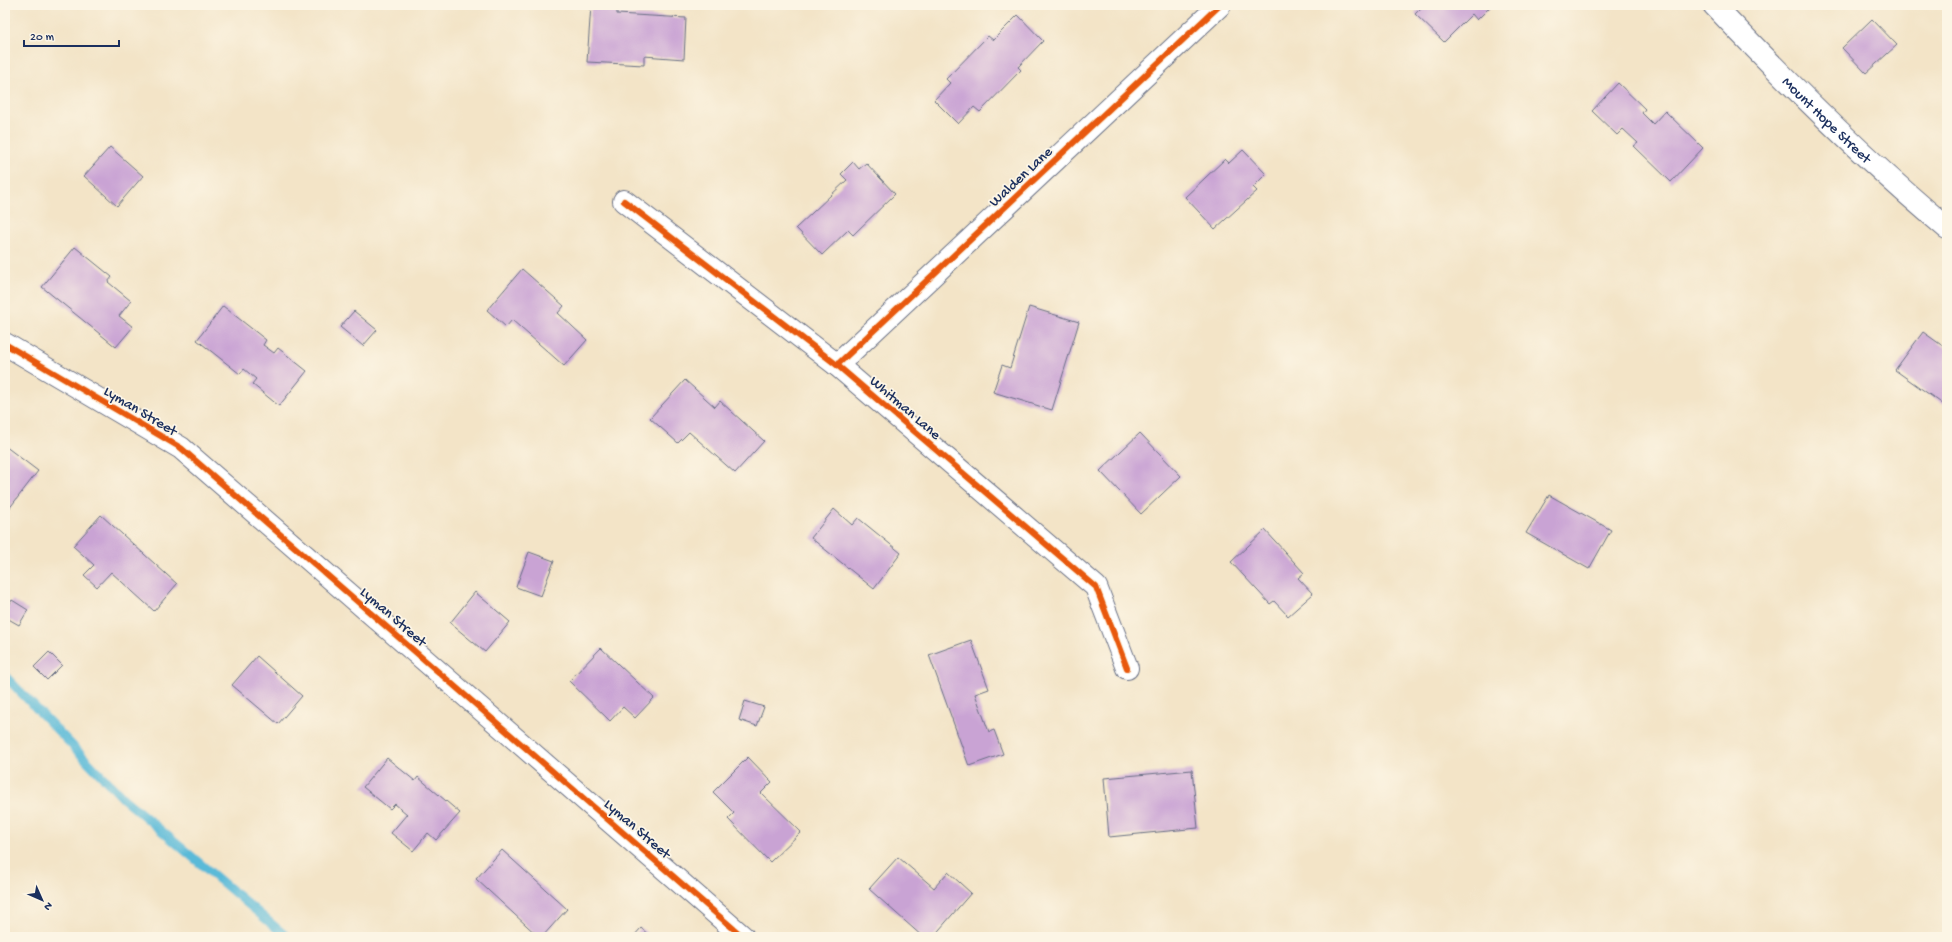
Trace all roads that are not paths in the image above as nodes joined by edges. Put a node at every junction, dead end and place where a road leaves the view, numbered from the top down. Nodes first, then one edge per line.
1 (1220, 5) edge
2 (1714, 5) edge
3 (624, 201) dead end
4 (1947, 228) edge
5 (5, 344) edge
6 (838, 365) junction
7 (1126, 668) dead end
8 (743, 937) edge

1 - 6 street, Walden Lane
2 - 4 street, Mount Hope Street
3 - 6 street, Whitman Lane
5 - 8 street, Lyman Street
6 - 7 street, Whitman Lane

